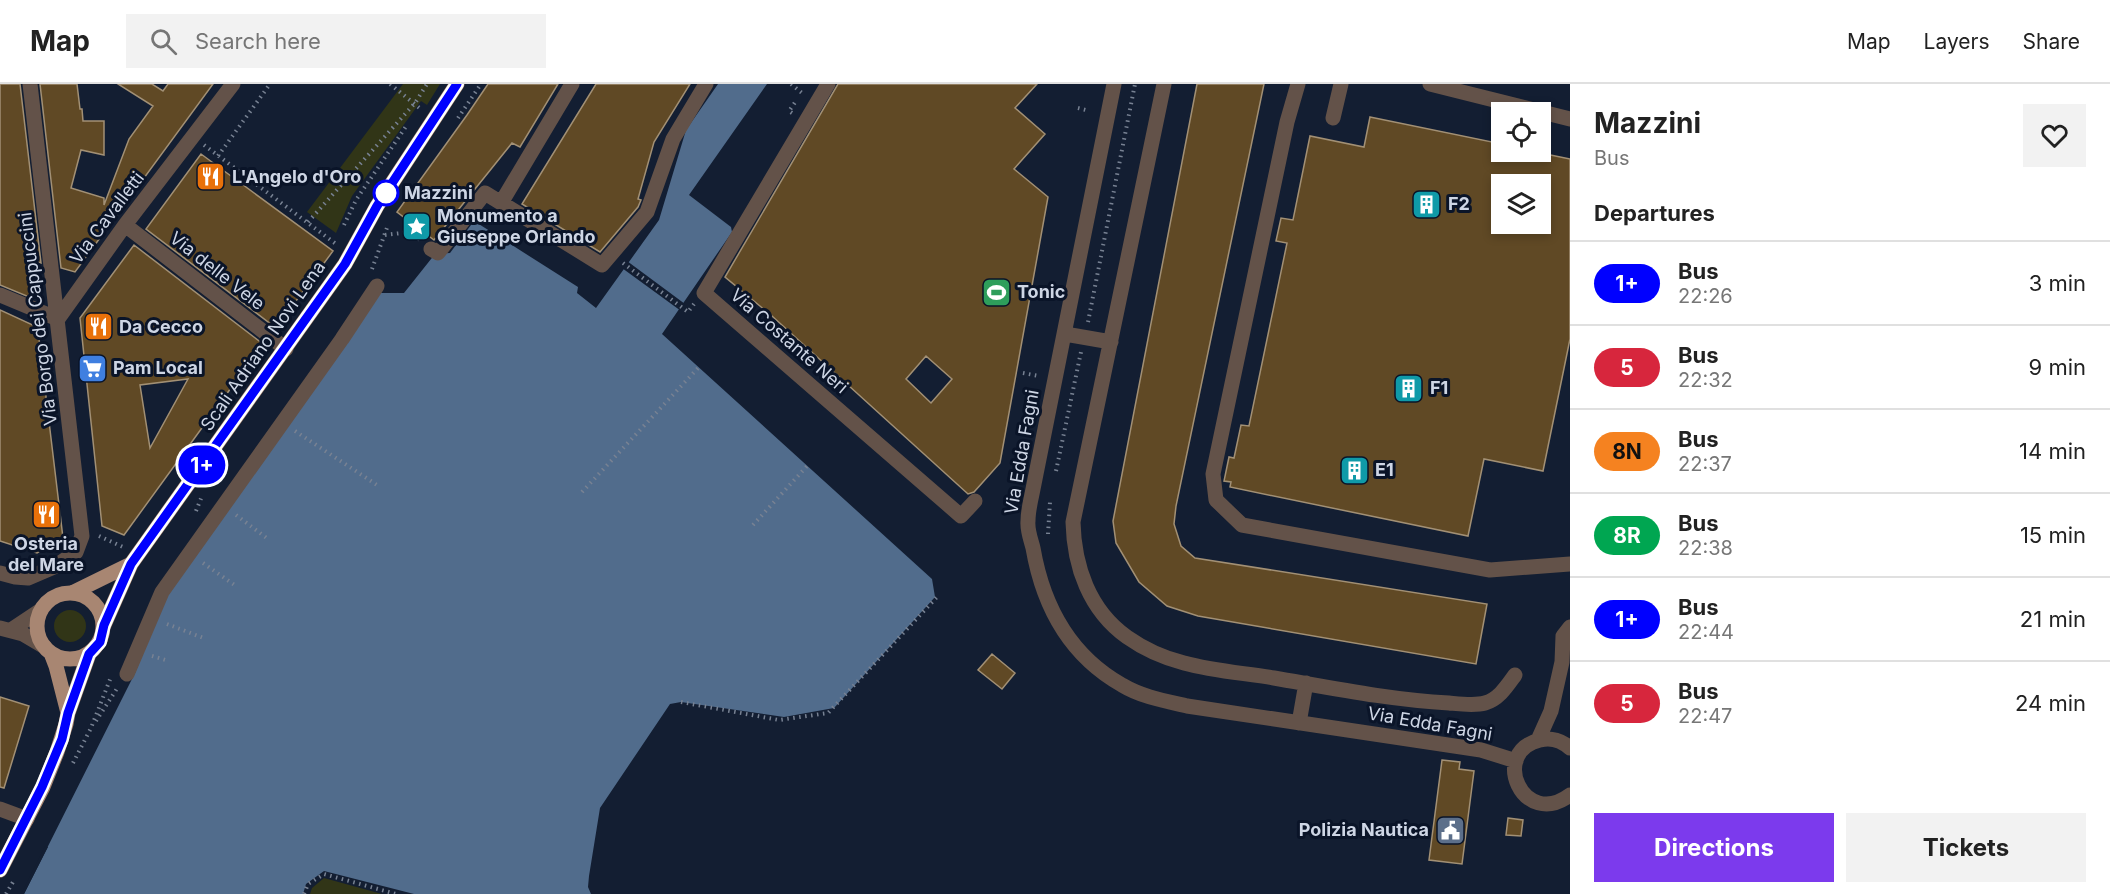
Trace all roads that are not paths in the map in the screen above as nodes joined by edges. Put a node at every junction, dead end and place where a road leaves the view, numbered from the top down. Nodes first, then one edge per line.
1 (30, 84) edge
2 (233, 84) edge
3 (457, 84) edge
4 (572, 84) edge
5 (706, 84) edge
6 (828, 84) edge
7 (1114, 84) edge
8 (1164, 84) edge
9 (1298, 84) edge
10 (1341, 84) edge
11 (1430, 84) edge
12 (1333, 118) dead end
13 (1570, 119) edge
14 (501, 203) junction
15 (125, 225) junction
16 (431, 249) road end
17 (377, 286) dead end
18 (0, 295) edge
19 (58, 319) junction
20 (1065, 334) junction
21 (1111, 342) junction
22 (286, 349) junction
23 (975, 501) dead end
24 (131, 564) junction
25 (1570, 564) edge
26 (0, 573) edge
27 (72, 593) junction
28 (41, 610) junction
29 (104, 625) junction
30 (1570, 627) edge
31 (5, 629) edge
32 (48, 650) junction
33 (89, 654) junction
34 (1566, 657) edge
35 (127, 674) road end
36 (1515, 675) dead end
37 (1306, 683) junction
38 (1551, 711) junction
39 (68, 713) junction
40 (1299, 723) junction
41 (1538, 740) junction
42 (1566, 745) edge
43 (1516, 761) junction
44 (1570, 795) edge
45 (0, 809) edge
46 (27, 819) junction
47 (0, 870) edge

1 - 19 street, Via Borgo dei Cappuccini
2 - 15 street, Via Cavalletti
3 - 22 main road, Scali Adriano Novi Lena
4 - 14 street
5 - 14 street
6 - 23 street, Via Costante Neri
7 - 20 street, Via Edda Fagni
8 - 21 street, Via Edda Fagni
9 - 25 street
10 - 12 street
11 - 13 street
14 - 16 street
15 - 19 street, Via Cavalletti
15 - 22 street, Via delle Vele
17 - 35 street
18 - 19 street
19 - 26 street, Via Borgo dei Cappuccini
20 - 21 street
20 - 40 street, Via Edda Fagni
21 - 37 street, Via Edda Fagni
22 - 24 main road, Scali Adriano Novi Lena
24 - 27 main road, Scali Adriano Novi Lena
24 - 29 main road, Scali Adriano Novi Lena
27 - 28 main road
27 - 29 main road
28 - 31 street
28 - 32 main road
29 - 33 main road
30 - 34 street
31 - 32 street
32 - 33 main road
32 - 39 main road
33 - 39 main road
34 - 38 street
36 - 37 street, Via Edda Fagni
37 - 40 street
38 - 41 street
38 - 42 street
39 - 46 main road
40 - 43 street, Via Edda Fagni
41 - 42 street
41 - 43 street
43 - 44 street
45 - 46 street
46 - 47 main road

